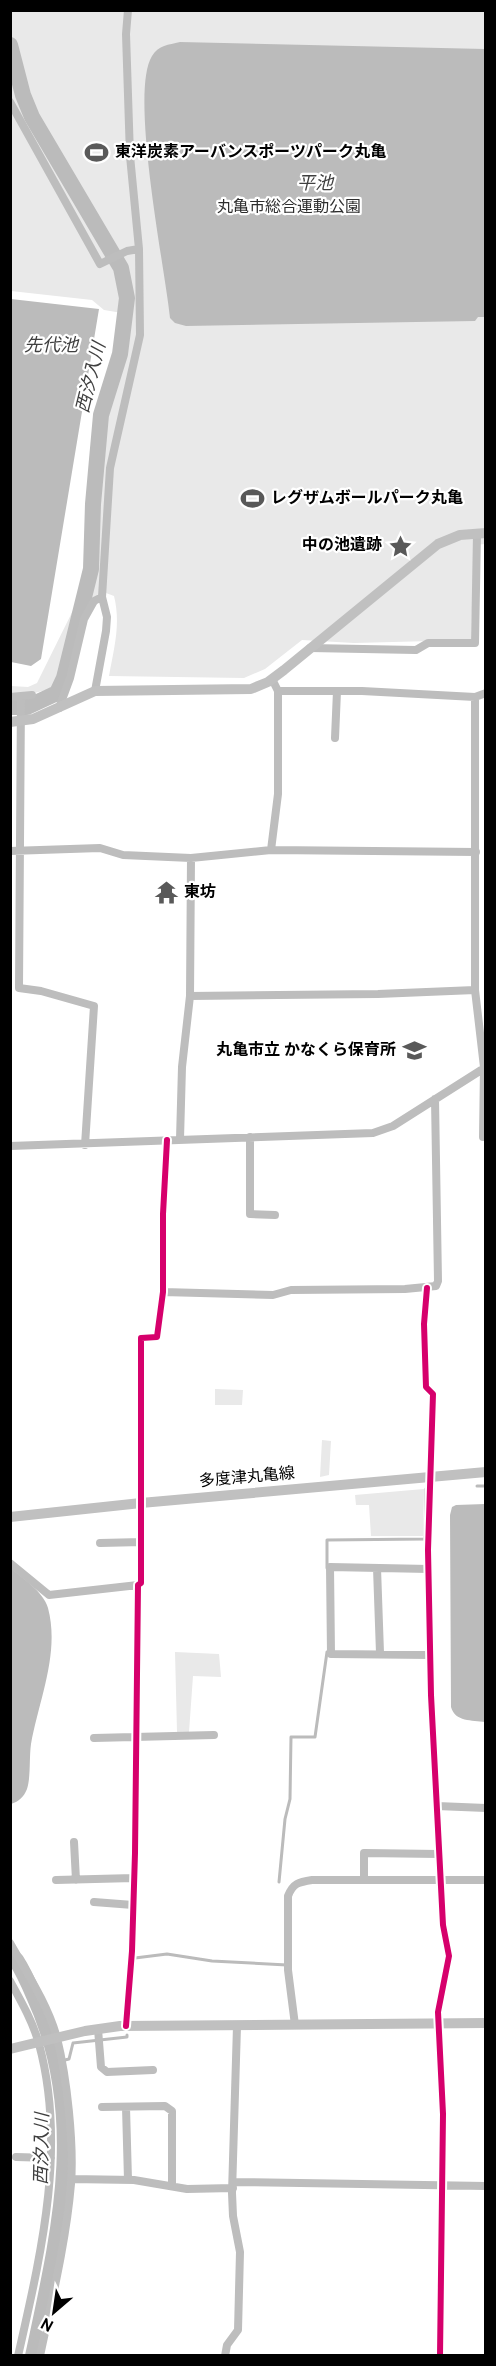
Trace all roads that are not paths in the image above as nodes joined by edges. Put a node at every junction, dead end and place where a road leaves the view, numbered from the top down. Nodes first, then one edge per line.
1 (128, 10) edge
2 (10, 102) edge
3 (139, 249) junction
4 (481, 534) edge
5 (102, 597) junction
6 (310, 648) junction
7 (272, 679) junction
8 (95, 691) junction
9 (278, 691) junction
10 (337, 691) junction
11 (486, 693) edge
12 (32, 695) dead end
13 (21, 696) junction
14 (10, 697) edge
15 (475, 697) junction
16 (59, 709) junction
17 (17, 719) edge
18 (335, 738) dead end
19 (271, 850) junction
20 (10, 851) edge
21 (20, 851) junction
22 (476, 852) junction
23 (191, 858) junction
24 (15, 961) edge
25 (476, 990) junction
26 (190, 996) junction
27 (485, 1067) edge
28 (435, 1099) junction
29 (250, 1137) junction
30 (483, 1137) dead end
31 (180, 1139) junction
32 (167, 1140) junction
33 (85, 1145) junction
34 (10, 1146) edge
35 (275, 1215) dead end
36 (427, 1288) junction
37 (163, 1292) junction
38 (486, 1472) edge
39 (430, 1476) junction
40 (141, 1503) junction
41 (10, 1517) edge
42 (142, 1542) junction
43 (100, 1543) dead end
44 (10, 1563) edge
45 (377, 1568) junction
46 (429, 1569) junction
47 (138, 1586) junction
48 (380, 1653) junction
49 (430, 1655) junction
50 (214, 1736) dead end
51 (137, 1737) junction
52 (94, 1738) dead end
53 (437, 1806) junction
54 (486, 1808) edge
55 (74, 1842) dead end
56 (440, 1854) junction
57 (134, 1878) junction
58 (56, 1880) dead end
59 (76, 1880) junction
60 (364, 1880) junction
61 (441, 1880) junction
62 (486, 1880) edge
63 (94, 1902) dead end
64 (133, 1905) junction
65 (10, 1943) edge
66 (10, 1981) edge
67 (486, 2023) edge
68 (438, 2024) junction
69 (295, 2025) junction
70 (126, 2026) junction
71 (237, 2026) junction
72 (98, 2036) junction
73 (56, 2037) junction
74 (38, 2042) junction
75 (10, 2049) edge
76 (153, 2070) dead end
77 (102, 2107) dead end
78 (126, 2107) junction
79 (16, 2157) dead end
80 (51, 2158) junction
81 (71, 2179) junction
82 (128, 2180) junction
83 (233, 2185) junction
84 (441, 2185) junction
85 (172, 2186) junction
86 (486, 2186) edge
87 (18, 2355) edge
88 (40, 2355) edge
89 (225, 2355) edge
90 (440, 2355) edge

1 - 3 street
2 - 3 street
3 - 5 street
4 - 6 street
4 - 6 street
5 - 8 street
5 - 16 street
6 - 7 street
7 - 8 street
7 - 9 street
8 - 16 street
9 - 10 street
9 - 19 street
10 - 15 street
10 - 18 street
11 - 15 street
12 - 13 street
13 - 14 street
13 - 17 street
15 - 22 street
16 - 17 street
17 - 21 street
19 - 22 street
19 - 23 street
20 - 21 street
21 - 23 street
21 - 24 street
22 - 25 street
23 - 26 street
24 - 33 street
25 - 26 street
25 - 27 street
26 - 31 street
27 - 28 street
27 - 30 street
28 - 29 street
28 - 36 street
29 - 31 street
29 - 35 street
31 - 32 street
32 - 33 street
32 - 37 street
33 - 34 street
36 - 37 street
36 - 39 street
37 - 40 street
38 - 39 street, 多度津丸亀線
39 - 40 street, 多度津丸亀線
39 - 46 street
40 - 41 street, 多度津丸亀線
40 - 42 street
42 - 43 street
42 - 47 street
44 - 47 street
45 - 46 street
45 - 48 street
45 - 48 street
46 - 49 street
47 - 51 street
48 - 49 street
49 - 53 street
50 - 51 street
51 - 52 street
51 - 57 street
53 - 54 street
53 - 56 street
55 - 59 street
56 - 60 street
56 - 61 street
57 - 59 street
57 - 64 street
58 - 59 street
60 - 61 street
60 - 69 street
61 - 62 street
61 - 68 street
63 - 64 street
64 - 70 street
65 - 73 street
66 - 74 street
67 - 68 street
68 - 69 street
68 - 84 street
69 - 71 street
70 - 71 street
70 - 72 street
71 - 83 street
72 - 73 street
72 - 76 street
73 - 74 street
73 - 81 street
74 - 75 street
74 - 80 street
77 - 78 street
78 - 82 street
78 - 85 street
79 - 80 street
80 - 87 street
81 - 82 street
81 - 88 street
82 - 85 street
83 - 84 street
83 - 85 street
83 - 89 street
84 - 86 street
84 - 90 street

